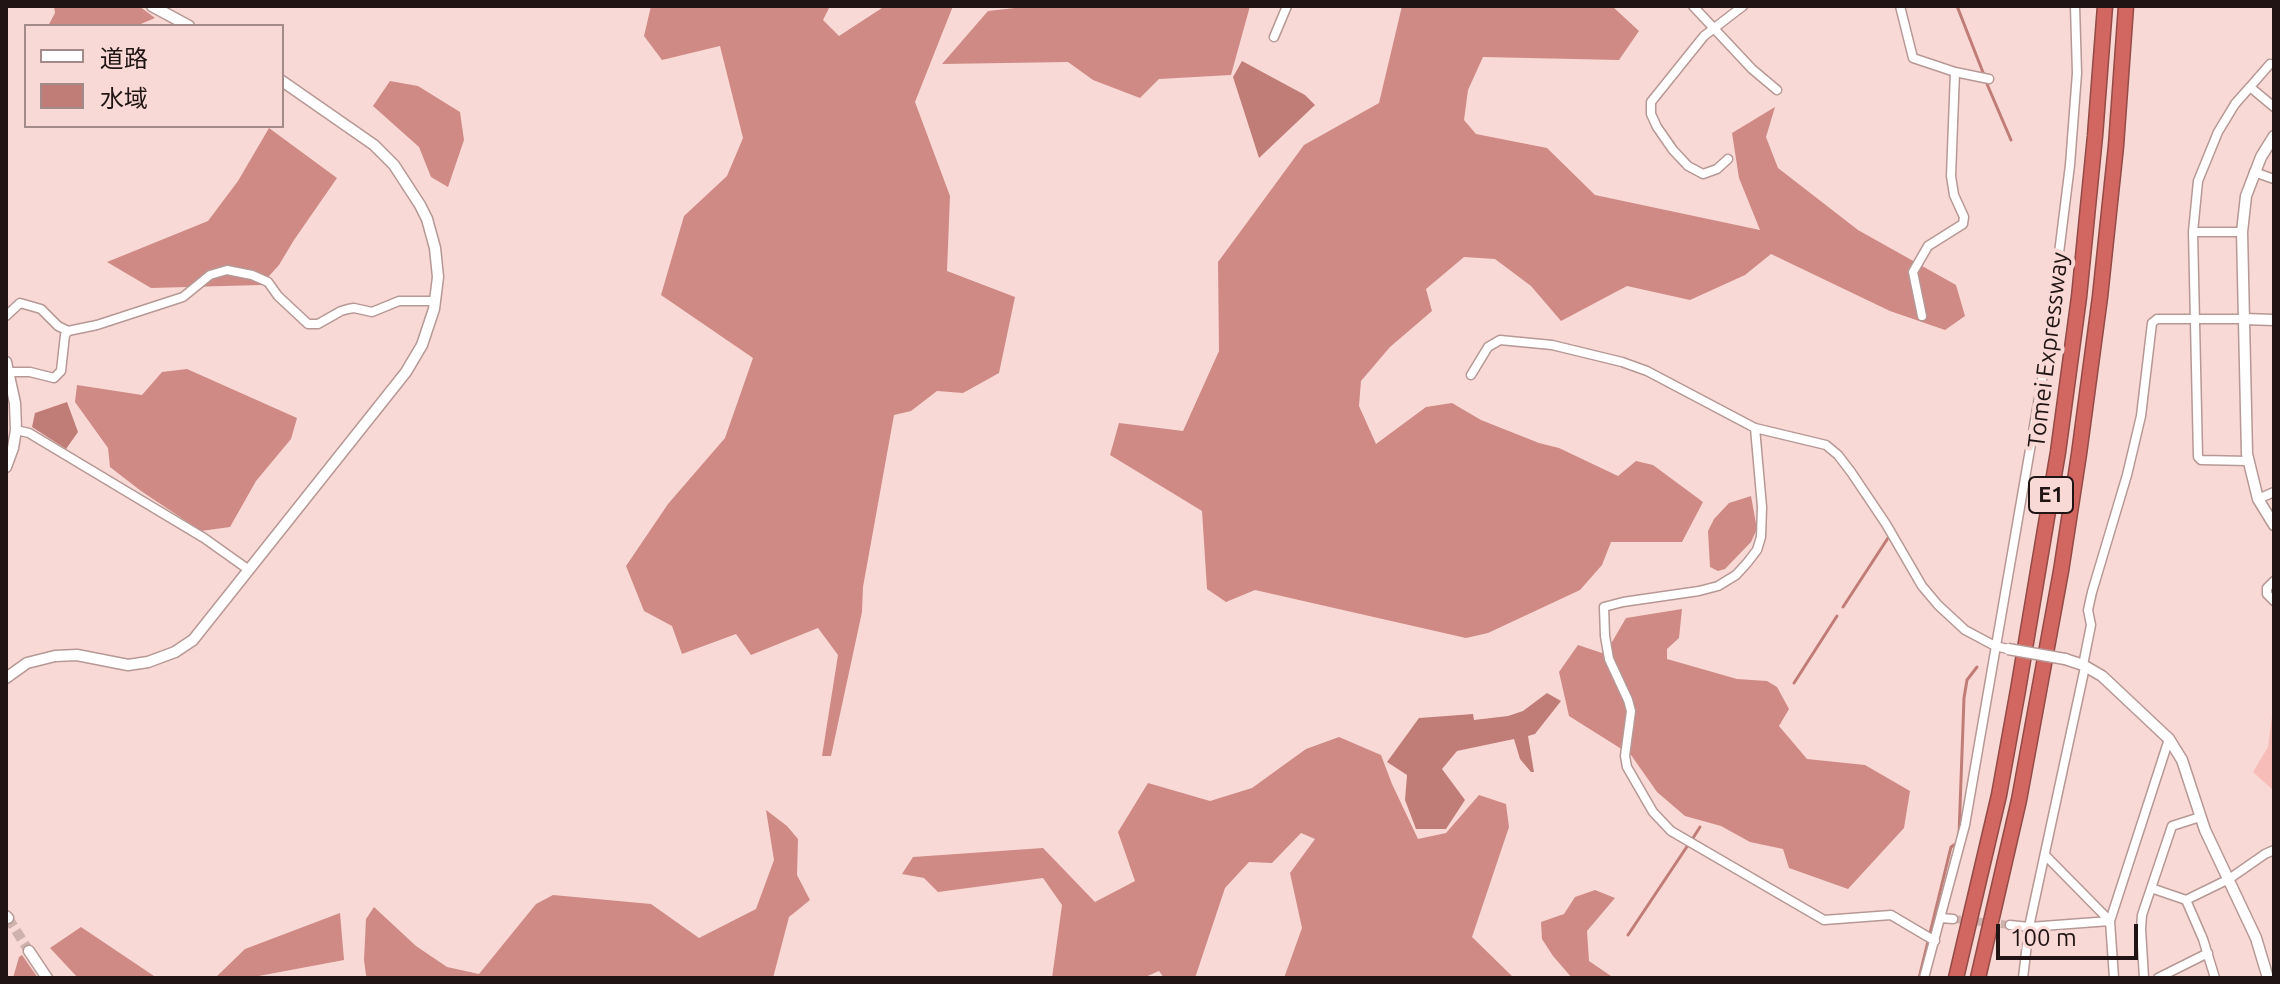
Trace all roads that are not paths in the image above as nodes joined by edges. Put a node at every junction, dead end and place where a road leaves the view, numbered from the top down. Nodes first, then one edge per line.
1 (152, 6) edge
2 (1287, 6) edge
3 (1693, 6) edge
4 (1743, 6) edge
5 (1900, 6) edge
6 (2075, 6) edge
7 (2105, 6) edge
8 (2126, 6) edge
9 (185, 24) edge
10 (1712, 28) junction
11 (1274, 37) dead end
12 (2270, 64) dead end
13 (1955, 72) junction
14 (1989, 79) dead end
15 (284, 82) edge
16 (2250, 87) junction
17 (1777, 90) dead end
18 (2274, 107) edge
19 (2274, 136) edge
20 (1728, 159) dead end
21 (2254, 172) junction
22 (2274, 179) edge
23 (2193, 232) junction
24 (2242, 232) junction
25 (435, 301) junction
26 (6, 316) edge
27 (1922, 316) dead end
28 (2194, 319) junction
29 (2244, 319) junction
30 (2274, 320) edge
31 (68, 331) junction
32 (8, 367) edge
33 (1471, 375) dead end
34 (1755, 428) junction
35 (16, 430) junction
36 (2248, 461) junction
37 (6, 467) edge
38 (2274, 492) edge
39 (2258, 499) junction
40 (2274, 525) edge
41 (249, 570) junction
42 (2274, 581) edge
43 (2274, 601) edge
44 (1995, 646) junction
45 (2008, 649) joint
46 (2084, 666) junction
47 (6, 678) edge
48 (2169, 739) junction
49 (2200, 817) junction
50 (2274, 850) edge
51 (2045, 855) junction
52 (2229, 879) junction
53 (2151, 888) junction
54 (2186, 900) junction
55 (1941, 918) junction
56 (1953, 919) tunnel mouth
57 (2110, 921) junction
58 (2010, 925) tunnel mouth
59 (2029, 927) junction
60 (1935, 941) junction
61 (29, 951) tunnel mouth
62 (2208, 953) junction
63 (47, 978) edge
64 (1924, 978) edge
65 (1956, 978) edge
66 (1978, 978) edge
67 (2023, 978) edge
68 (2114, 978) edge
69 (2144, 978) edge
70 (2158, 978) edge
71 (2215, 978) edge
72 (2268, 978) edge

1 - 9 street
2 - 11 street
3 - 10 street
4 - 10 street
5 - 13 street
6 - 44 street
7 - 65 highway, Tomei Expressway / E1
8 - 66 highway, Tomei Expressway / E1
10 - 17 street
10 - 20 street
12 - 16 street
13 - 14 street
13 - 27 street
15 - 25 street
16 - 18 street
16 - 23 street
19 - 21 street
21 - 22 street
21 - 24 street
23 - 24 street
23 - 28 street
24 - 29 street
25 - 31 street
25 - 41 street
26 - 31 street
28 - 29 street
28 - 36 street
28 - 46 street
29 - 30 street
29 - 36 street
31 - 32 street
32 - 35 street
33 - 34 street
34 - 44 street
34 - 60 street
35 - 37 street
35 - 41 street
36 - 39 street
38 - 39 street
39 - 40 street
41 - 47 street
42 - 43 street
44 - 45 street
44 - 55 street
45 - 46 street, bridge
46 - 48 street
46 - 51 street
48 - 49 street
48 - 57 street
49 - 52 street
49 - 53 street
50 - 52 street
51 - 57 street
51 - 59 street
52 - 54 street
52 - 72 street
53 - 54 street
53 - 69 street
54 - 62 street
55 - 56 street
55 - 60 street
57 - 59 street
57 - 68 street
58 - 59 street
59 - 67 street
60 - 64 street
61 - 63 street
62 - 70 street
62 - 71 street

